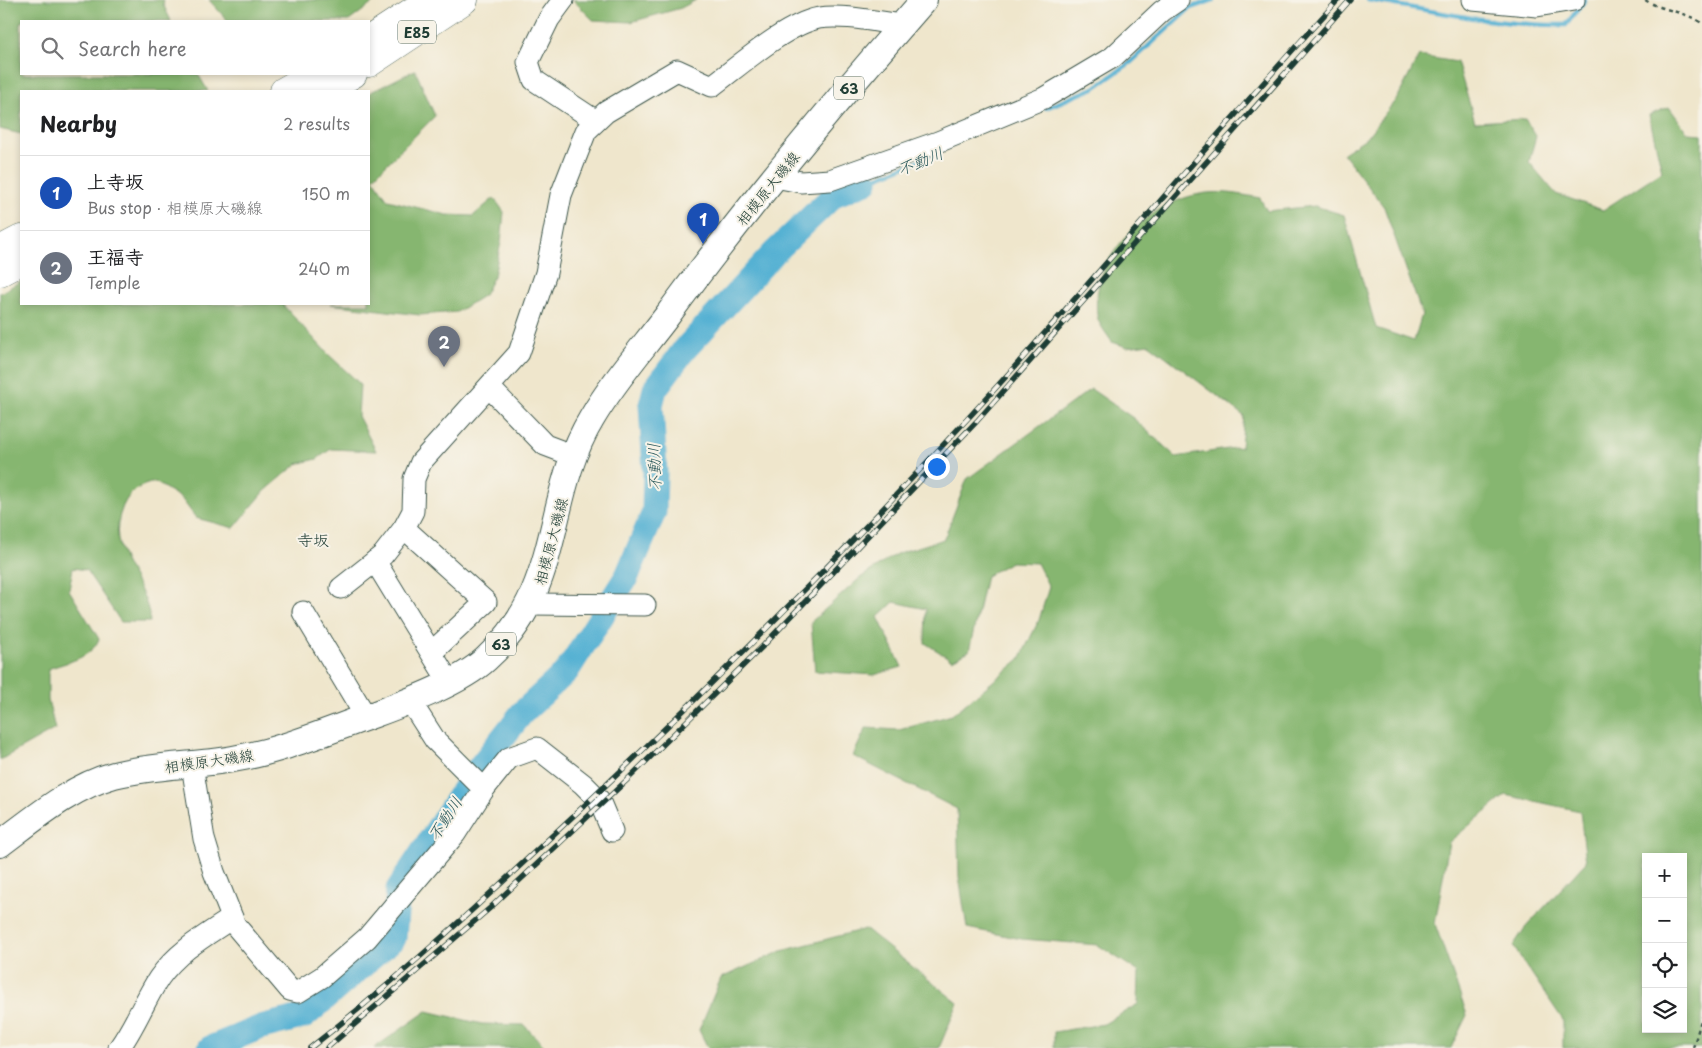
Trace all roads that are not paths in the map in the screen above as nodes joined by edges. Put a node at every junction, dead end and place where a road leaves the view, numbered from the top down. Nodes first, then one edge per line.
1 (430, 0) edge
2 (464, 0) edge
3 (563, 0) edge
4 (924, 0) edge
5 (1178, 0) edge
6 (1473, 0) edge
7 (1572, 0) edge
8 (903, 25) junction
9 (370, 39) edge
10 (370, 63) edge
11 (312, 75) edge
12 (351, 75) edge
13 (286, 90) edge
14 (326, 90) edge
15 (596, 121) junction
16 (775, 177) junction
17 (20, 240) edge
18 (0, 250) edge
19 (20, 262) edge
20 (0, 272) edge
21 (489, 386) junction
22 (574, 456) junction
23 (404, 528) junction
24 (376, 561) junction
25 (340, 588) dead end
26 (529, 604) junction
27 (645, 606) dead end
28 (303, 612) dead end
29 (432, 652) junction
30 (449, 682) junction
31 (410, 701) junction
32 (366, 717) junction
33 (192, 765) junction
34 (484, 789) junction
35 (612, 831) dead end
36 (0, 844) edge
37 (232, 918) junction
38 (119, 1048) edge

1 - 9 highway, E85
2 - 10 highway, E85
3 - 15 street
4 - 8 main road, 相模原大磯線 / 63
5 - 16 street
6 - 7 street
8 - 15 street
8 - 16 main road, 相模原大磯線 / 63
11 - 13 highway
12 - 14 highway
15 - 21 street
16 - 22 main road, 相模原大磯線 / 63
17 - 18 highway
19 - 20 highway
21 - 22 street
21 - 23 street
22 - 26 main road, 相模原大磯線 / 63
23 - 24 street
23 - 29 street
24 - 25 street
24 - 29 street
26 - 27 street
26 - 30 main road, 相模原大磯線 / 63
28 - 32 street
29 - 30 street
30 - 31 main road, 相模原大磯線 / 63
31 - 32 main road, 相模原大磯線 / 63
31 - 34 street
32 - 33 main road, 相模原大磯線 / 63
33 - 36 main road, 相模原大磯線 / 63
33 - 37 street
34 - 35 street
34 - 37 street
37 - 38 street

